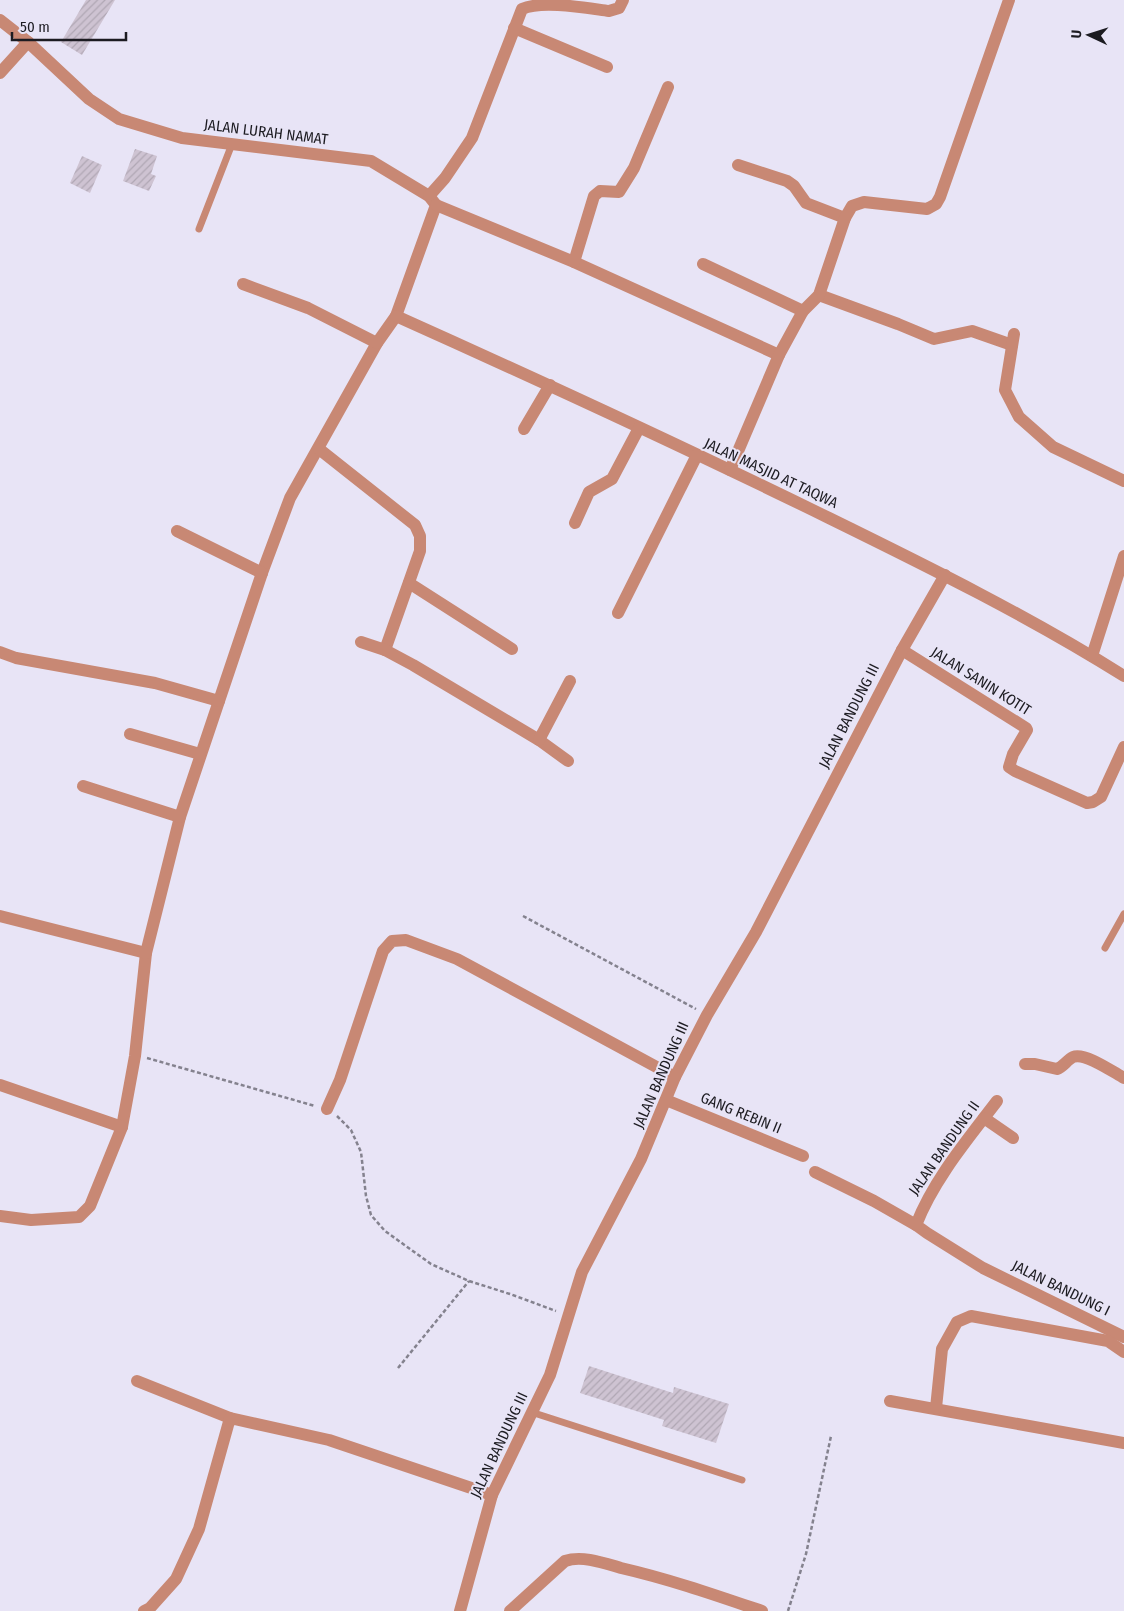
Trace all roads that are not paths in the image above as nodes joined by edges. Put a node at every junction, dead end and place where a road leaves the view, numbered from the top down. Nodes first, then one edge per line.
1 (623, 0) edge
2 (1009, 0) edge
3 (0, 20) edge
4 (514, 28) junction
5 (28, 42) junction
6 (607, 67) dead end
7 (0, 73) edge
8 (668, 87) dead end
9 (232, 144) junction
10 (738, 165) dead end
11 (432, 200) junction
12 (845, 218) junction
13 (199, 229) dead end
14 (574, 262) junction
15 (704, 264) dead end
16 (244, 284) dead end
17 (819, 295) junction
18 (803, 310) junction
19 (396, 316) junction
20 (377, 343) junction
21 (779, 355) junction
22 (550, 385) junction
23 (640, 428) junction
24 (524, 429) dead end
25 (318, 449) junction
26 (697, 455) junction
27 (730, 470) junction
28 (1124, 481) edge
29 (575, 523) dead end
30 (178, 531) dead end
31 (1124, 556) edge
32 (262, 573) junction
33 (945, 575) junction
34 (409, 582) junction
35 (618, 613) dead end
36 (361, 642) dead end
37 (512, 649) dead end
38 (385, 650) junction
39 (902, 650) junction
40 (0, 652) edge
41 (1092, 656) junction
42 (1124, 676) edge
43 (570, 681) dead end
44 (219, 701) junction
45 (130, 734) dead end
46 (539, 740) junction
47 (1124, 747) edge
48 (200, 754) junction
49 (568, 761) dead end
50 (83, 786) dead end
51 (180, 817) junction
52 (1124, 914) edge
53 (0, 916) edge
54 (1105, 948) dead end
55 (146, 953) junction
56 (1025, 1064) dead end
57 (675, 1077) junction
58 (1124, 1078) edge
59 (0, 1085) edge
60 (666, 1100) junction
61 (998, 1101) dead end
62 (327, 1109) road end
63 (984, 1118) junction
64 (122, 1127) junction
65 (1012, 1138) dead end
66 (803, 1156) dead end
67 (816, 1172) dead end
68 (0, 1216) edge
69 (916, 1225) junction
70 (1124, 1337) edge
71 (1124, 1352) edge
72 (137, 1381) dead end
73 (890, 1401) dead end
74 (936, 1408) junction
75 (531, 1412) junction
76 (230, 1418) junction
77 (1124, 1439) edge
78 (1124, 1443) edge
79 (742, 1480) dead end
80 (492, 1494) junction
81 (149, 1610) edge
82 (460, 1611) edge
83 (510, 1611) edge
84 (762, 1611) edge

1 - 4 street
2 - 12 street
3 - 5 street, JALAN LURAH NAMAT
4 - 6 street
4 - 11 street
5 - 7 street
5 - 9 street, JALAN LURAH NAMAT
8 - 14 street
9 - 11 street, JALAN LURAH NAMAT
9 - 13 lane
10 - 12 street
11 - 14 street, JALAN LURAH NAMAT
11 - 19 street
12 - 17 street
14 - 21 street, JALAN LURAH NAMAT
15 - 18 street
16 - 20 street
17 - 18 street
17 - 28 street
18 - 21 street
19 - 20 street
19 - 22 street, JALAN MASJID AT TAQWA
20 - 25 street
21 - 27 street
22 - 23 street, JALAN MASJID AT TAQWA
22 - 24 street
23 - 26 street, JALAN MASJID AT TAQWA
23 - 29 street
25 - 32 street
25 - 34 street
26 - 27 street, JALAN MASJID AT TAQWA
26 - 35 street
27 - 33 street, JALAN MASJID AT TAQWA
30 - 32 street
31 - 41 street
32 - 44 street
33 - 39 street, JALAN BANDUNG III
33 - 41 street, JALAN MASJID AT TAQWA
34 - 37 street
34 - 38 street
36 - 38 street
38 - 46 street
39 - 47 street, JALAN SANIN KOTIT
39 - 57 street, JALAN BANDUNG III
40 - 44 street
41 - 42 street, JALAN MASJID AT TAQWA
43 - 46 street
44 - 48 street
45 - 48 street
46 - 49 street
48 - 51 street
50 - 51 street
51 - 55 street
52 - 54 lane
53 - 55 street
55 - 64 street
56 - 58 street
57 - 60 street, JALAN BANDUNG III
57 - 62 street
59 - 64 street
60 - 66 street, GANG REBIN II
60 - 75 street, JALAN BANDUNG III
61 - 63 street, JALAN BANDUNG II
63 - 65 street
63 - 69 street, JALAN BANDUNG II
64 - 68 street
67 - 69 street
69 - 70 street, JALAN BANDUNG I
71 - 74 street
72 - 76 street
73 - 74 street
74 - 78 street
75 - 79 lane
75 - 80 street, JALAN BANDUNG III
76 - 80 street
76 - 81 street
77 - 78 street
80 - 82 street, JALAN BANDUNG III
83 - 84 street

